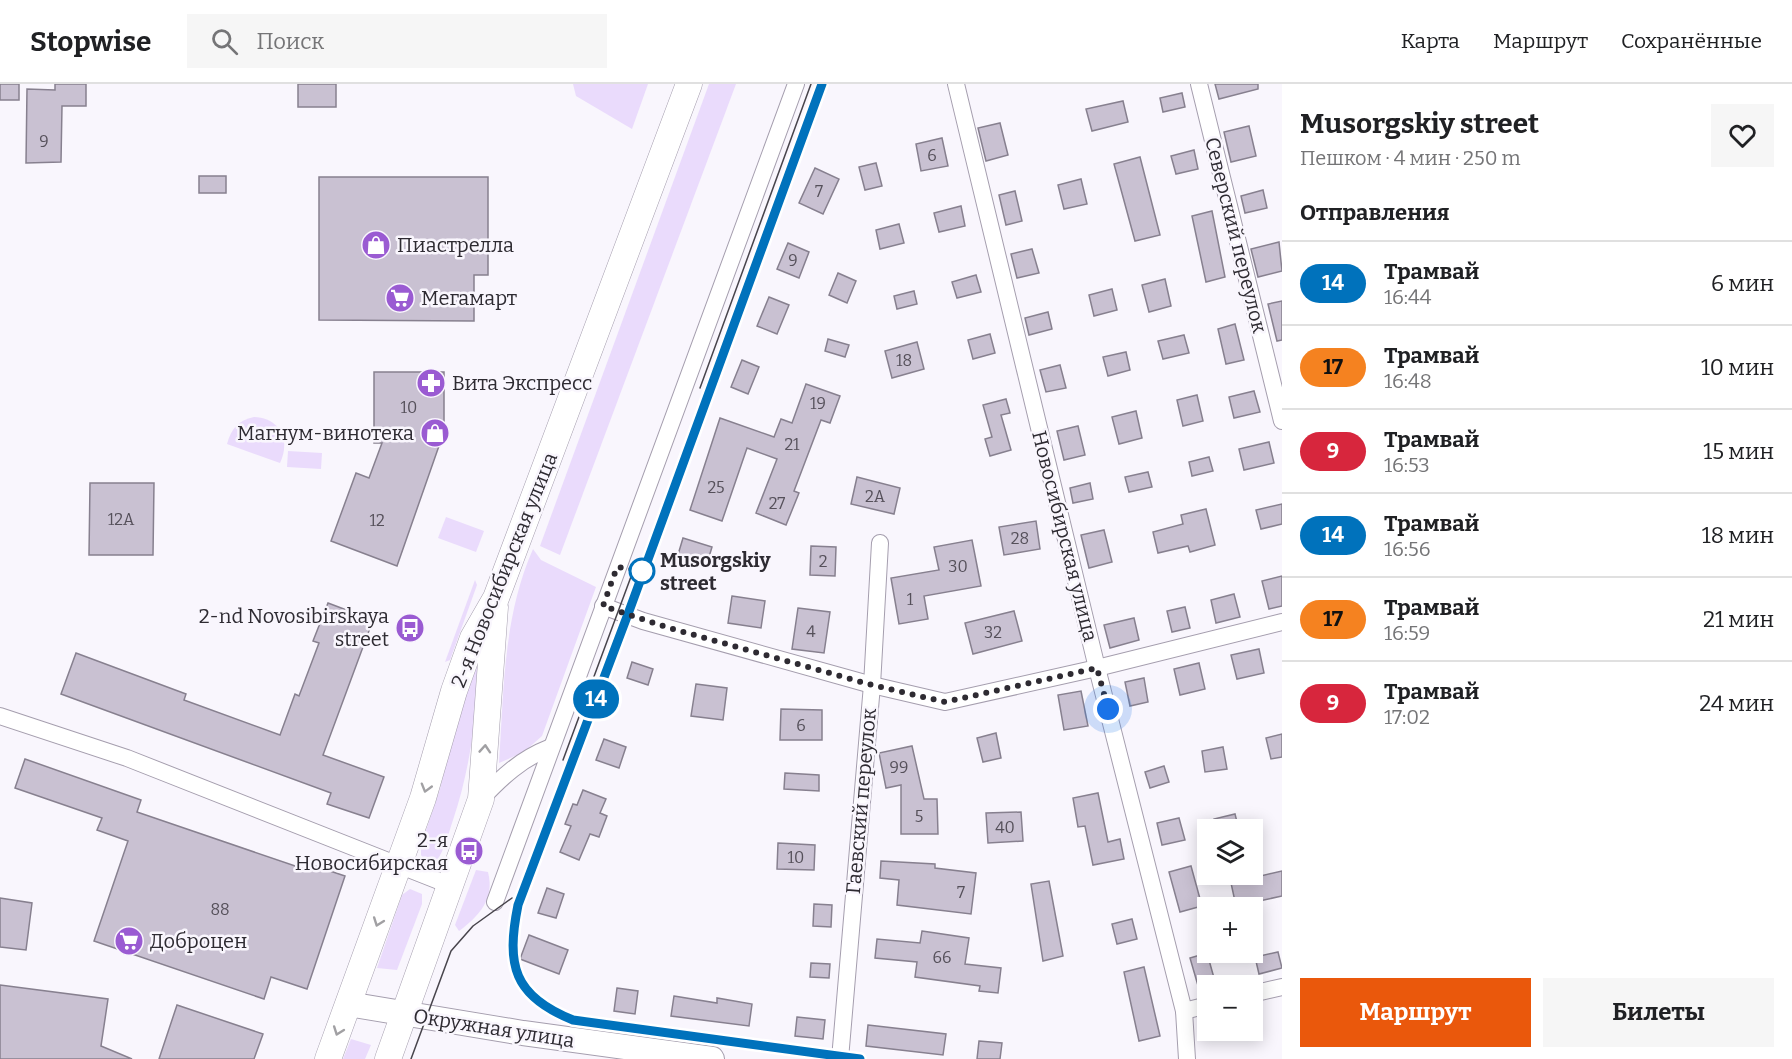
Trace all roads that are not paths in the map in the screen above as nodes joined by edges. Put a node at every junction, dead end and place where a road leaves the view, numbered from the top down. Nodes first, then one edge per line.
1 (689, 84) edge
2 (796, 84) edge
3 (956, 84) edge
4 (1199, 84) edge
5 (1282, 421) edge
6 (880, 543) dead end
7 (496, 598) junction
8 (603, 606) junction
9 (1282, 622) edge
10 (1097, 668) junction
11 (872, 685) junction
12 (0, 716) edge
13 (549, 748) junction
14 (481, 799) junction
15 (398, 867) junction
16 (449, 885) junction
17 (495, 902) dead end
18 (1282, 987) edge
19 (1263, 991) edge
20 (348, 1004) junction
21 (1197, 1008) edge
22 (1185, 1011) junction
23 (404, 1014) junction
24 (328, 1059) edge
25 (388, 1059) edge
26 (712, 1059) edge
27 (840, 1059) edge
28 (1187, 1059) edge

1 - 7 main road, 2-я Новосибирская улица
2 - 8 street
3 - 10 street, Новосибирская улица
4 - 5 street, Северский переулок
6 - 11 street, Гаевский переулок
14 -> 7 main road
7 -> 15 main road, 2-я Новосибирская улица
8 - 11 street
8 - 13 street
9 - 10 street
10 - 11 street
10 - 22 street, Новосибирская улица
11 - 27 street, Гаевский переулок
12 - 15 street
13 - 14 street
13 - 17 street
14 - 16 main road
15 - 16 street
15 -> 20 main road, 2-я Новосибирская улица
16 - 23 main road
18 - 19 street
20 - 23 main road, Окружная улица
20 -> 24 main road, 2-я Новосибирская улица
21 - 22 street
22 - 28 street, Новосибирская улица
23 - 25 main road
23 - 26 main road, Окружная улица

